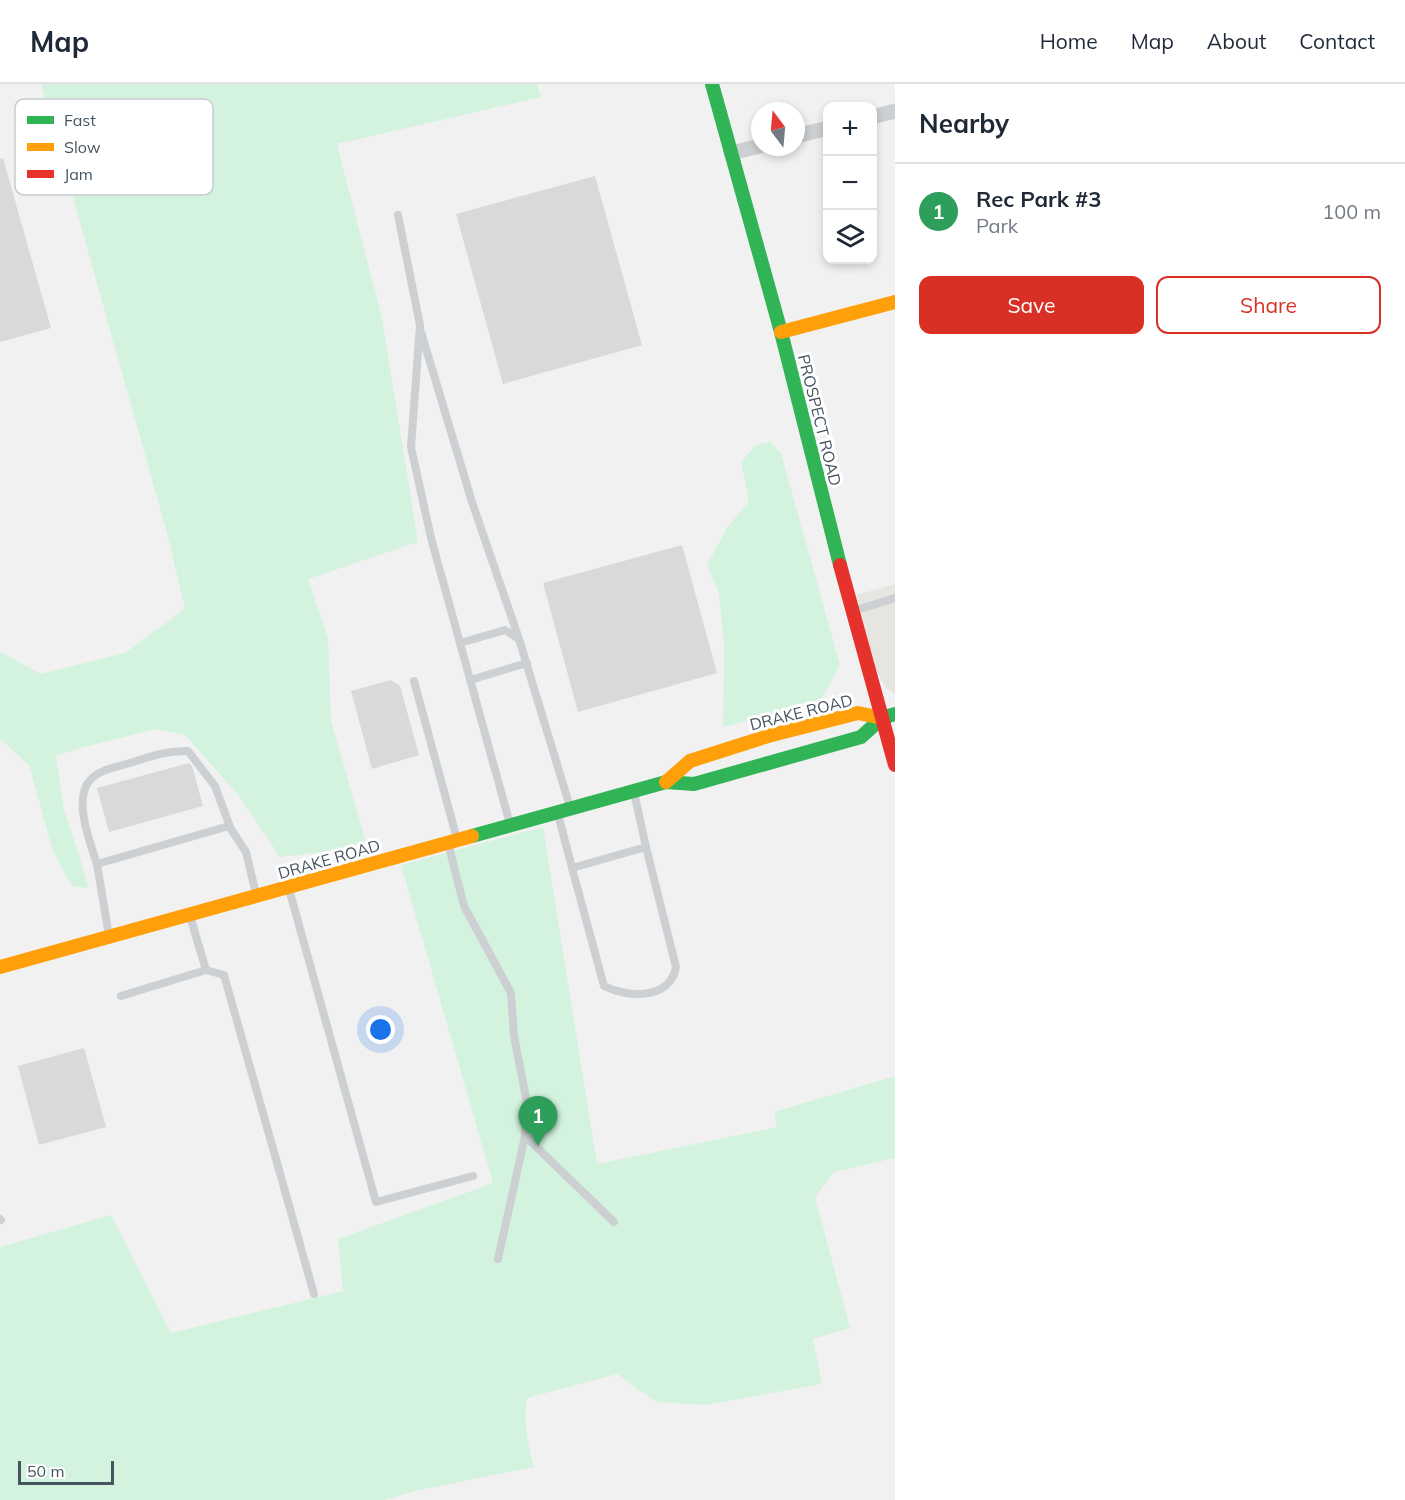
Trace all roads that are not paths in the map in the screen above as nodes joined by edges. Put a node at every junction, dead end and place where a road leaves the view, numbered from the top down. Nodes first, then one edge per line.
1 (712, 84) edge
2 (895, 111) edge
3 (877, 116) edge
4 (823, 129) edge
5 (805, 134) edge
6 (751, 148) edge
7 (731, 153) junction
8 (398, 215) dead end
9 (895, 302) edge
10 (420, 325) junction
11 (781, 332) junction
12 (895, 599) edge
13 (852, 611) junction
14 (519, 639) junction
15 (460, 643) junction
16 (527, 663) junction
17 (470, 680) junction
18 (414, 681) dead end
19 (888, 716) edge
20 (895, 765) edge
21 (666, 782) junction
22 (634, 792) junction
23 (564, 811) junction
24 (511, 826) junction
25 (230, 827) junction
26 (453, 842) junction
27 (646, 847) junction
28 (97, 864) junction
29 (572, 868) junction
30 (289, 887) junction
31 (257, 896) junction
32 (190, 915) junction
33 (109, 937) junction
34 (0, 967) edge
35 (206, 970) junction
36 (121, 996) dead end
37 (525, 1136) junction
38 (472, 1176) dead end
39 (614, 1222) dead end
40 (498, 1259) dead end
41 (314, 1294) dead end

1 - 7 street, PROSPECT ROAD
2 - 3 street
4 - 5 street
6 - 7 street
7 - 11 street, PROSPECT ROAD
8 - 10 lane
9 - 11 street
10 - 14 lane
10 - 15 lane
11 - 13 street, PROSPECT ROAD
12 - 13 lane
13 - 19 street, PROSPECT ROAD
14 - 15 lane
14 - 16 lane
15 - 17 lane
16 - 17 lane
16 - 23 lane
17 - 24 lane
18 - 26 lane
19 - 20 street, PROSPECT ROAD
19 - 21 street, DRAKE ROAD
19 - 21 street, DRAKE ROAD
21 - 22 street, DRAKE ROAD
22 - 23 street, DRAKE ROAD
22 - 27 lane
23 - 24 street, DRAKE ROAD
23 - 29 lane
24 - 26 street, DRAKE ROAD
25 - 28 lane
25 - 28 lane
25 - 31 lane
26 - 30 street, DRAKE ROAD
26 - 37 lane
27 - 29 lane
27 - 29 lane
28 - 33 lane
30 - 31 street, DRAKE ROAD
30 - 38 lane
31 - 32 street, DRAKE ROAD
32 - 33 street, DRAKE ROAD
32 - 35 lane
33 - 34 street, DRAKE ROAD
35 - 36 lane
35 - 41 lane
37 - 39 lane
37 - 40 lane

